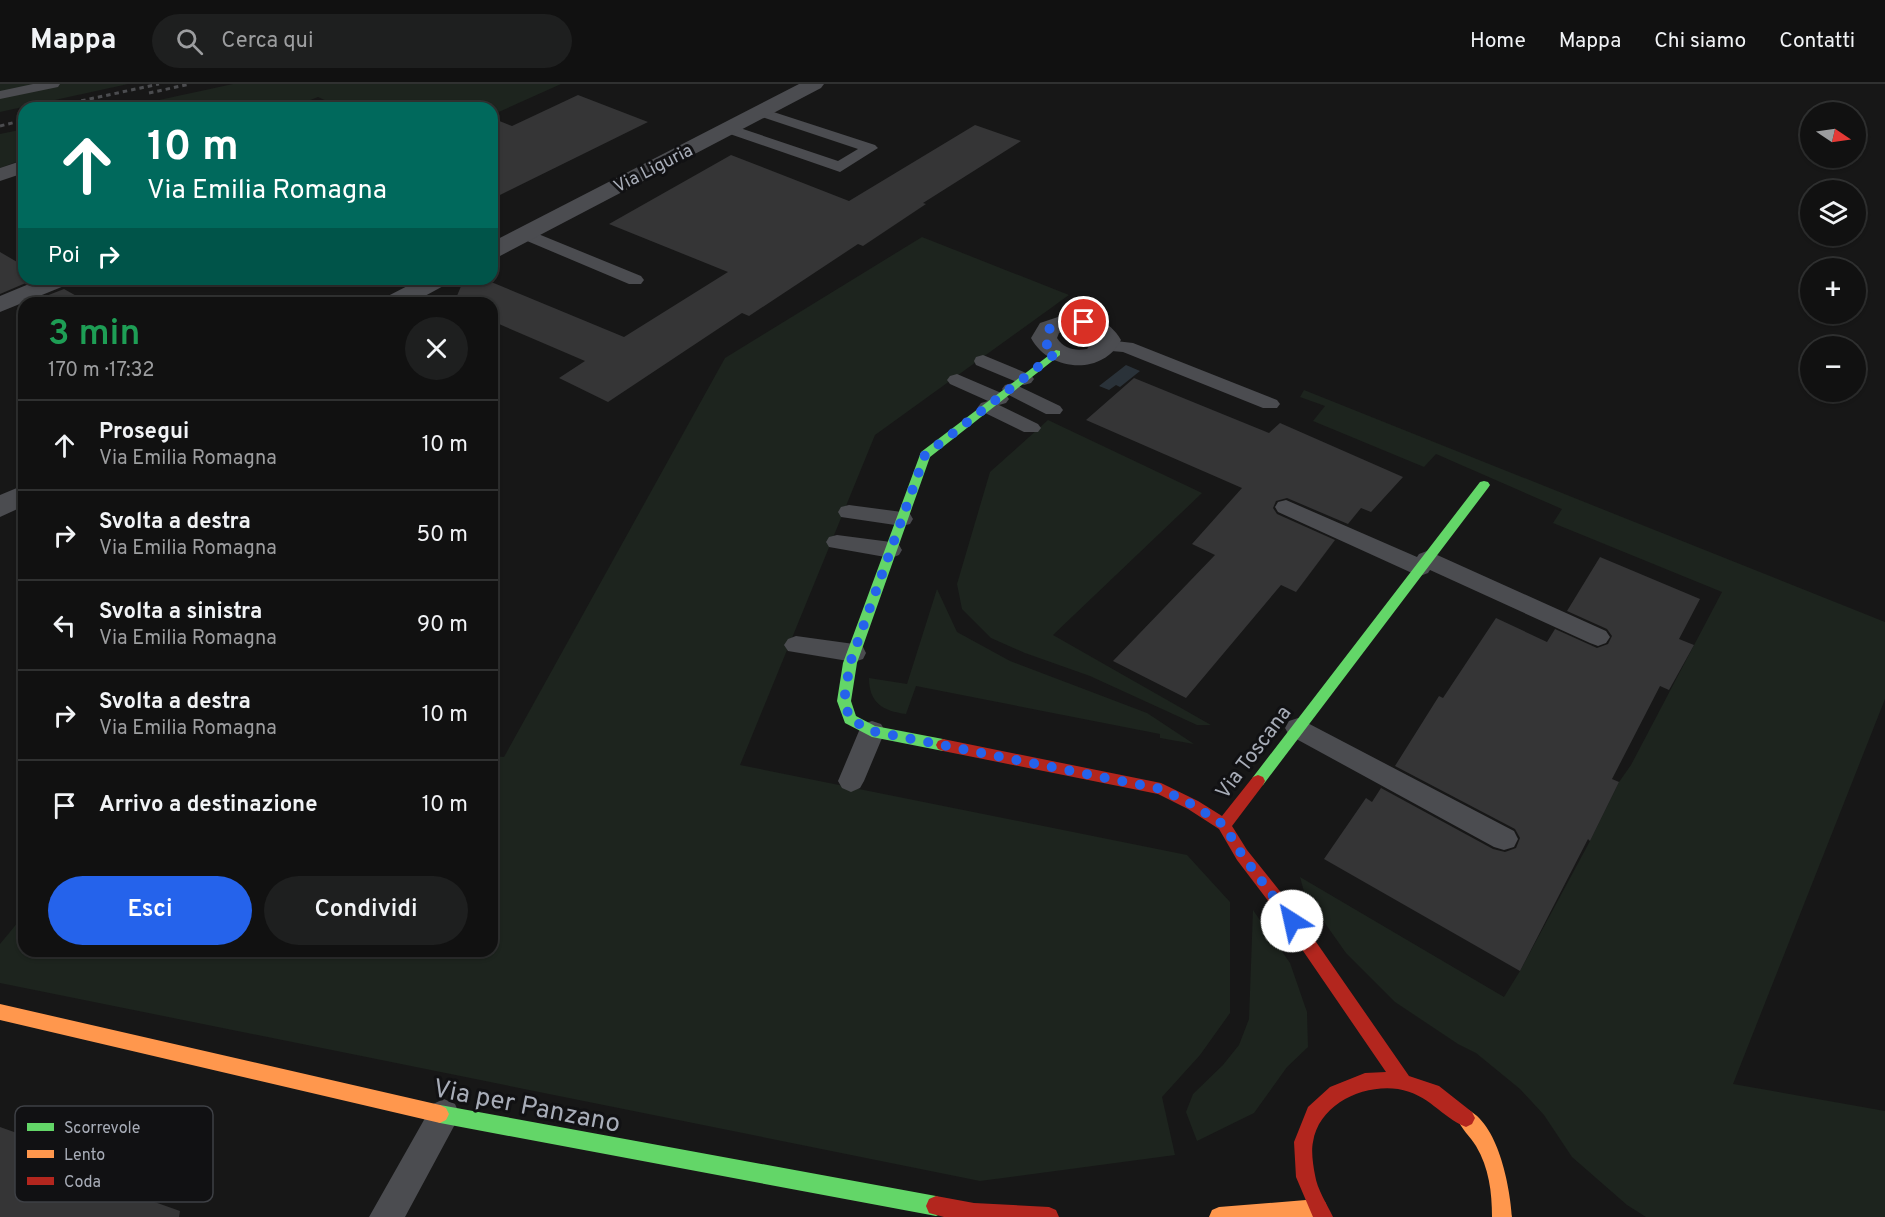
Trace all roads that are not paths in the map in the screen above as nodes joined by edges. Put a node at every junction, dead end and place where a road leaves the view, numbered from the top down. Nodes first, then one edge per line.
1 (53, 84) edge
2 (814, 84) edge
3 (0, 95) edge
4 (761, 112) junction
5 (729, 129) junction
6 (18, 168) edge
7 (0, 175) edge
8 (526, 234) junction
9 (498, 248) edge
10 (635, 280) dead end
11 (47, 285) edge
12 (428, 285) edge
13 (18, 297) edge
14 (19, 297) edge
15 (404, 297) edge
16 (0, 305) edge
17 (1107, 346) junction
18 (1056, 353) junction
19 (983, 361) dead end
20 (957, 380) dead end
21 (1006, 393) junction
22 (1270, 404) dead end
23 (1053, 410) dead end
24 (1031, 428) dead end
25 (1484, 485) dead end
26 (18, 497) edge
27 (0, 507) edge
28 (1286, 507) dead end
29 (849, 512) dead end
30 (902, 519) junction
31 (837, 542) dead end
32 (891, 550) junction
33 (1424, 563) junction
34 (1598, 638) dead end
35 (796, 645) dead end
36 (854, 653) junction
37 (1298, 728) junction
38 (872, 731) junction
39 (852, 781) dead end
40 (1224, 825) junction
41 (1504, 839) dead end
42 (0, 1012) edge
43 (1402, 1081) junction
44 (444, 1115) junction
45 (1320, 1213) edge
46 (386, 1217) edge
47 (1049, 1217) edge
48 (1219, 1217) edge
49 (1502, 1217) edge

1 - 3 lane
2 - 4 street, Via Liguria
4 - 5 street, Via Liguria
4 - 5 lane
5 - 8 street, Via Liguria
6 - 7 street
8 - 9 street, Via Liguria
8 - 10 lane
11 - 14 street
12 - 15 street
13 - 16 street
17 - 18 street
17 - 18 street
17 - 22 lane
18 - 21 street
19 - 21 lane
20 - 21 lane
21 - 23 lane
21 - 24 lane
21 - 30 street
25 - 33 street, Via Toscana
26 - 27 street
28 - 33 lane
29 - 30 lane
30 - 32 street
31 - 32 lane
32 - 36 street
33 - 34 lane
33 - 37 street, Via Toscana
35 - 36 lane
36 - 38 street
37 - 40 street, Via Toscana
37 - 41 lane
38 - 39 lane
38 - 40 street
40 - 43 street, Via Toscana
42 - 44 street, Via per Panzano
43 - 45 street
43 - 49 street
44 - 46 lane
44 - 47 street, Via per Panzano
45 - 48 street

